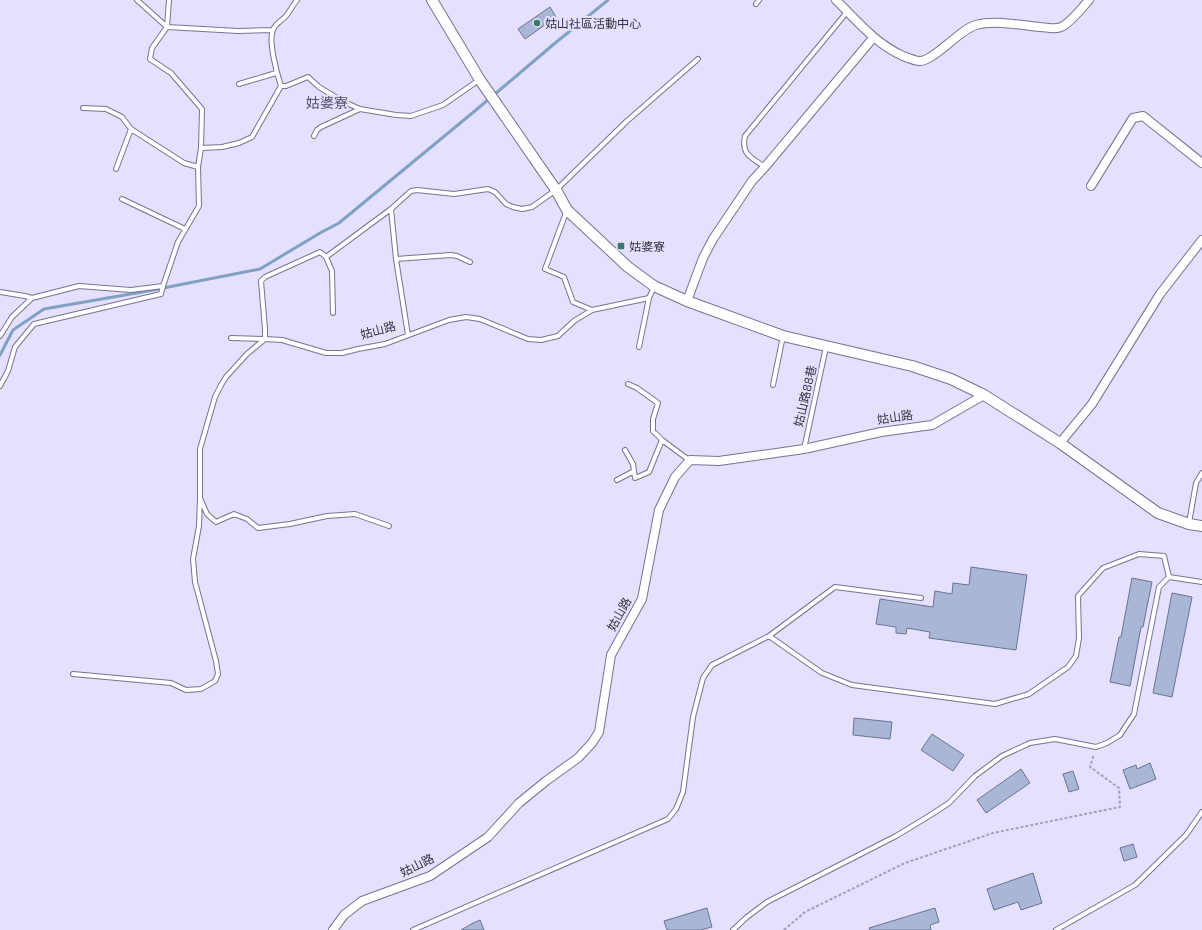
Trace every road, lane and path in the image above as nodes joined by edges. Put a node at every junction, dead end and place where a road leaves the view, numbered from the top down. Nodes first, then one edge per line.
1 (137, 0) edge
2 (169, 0) edge
3 (297, 0) edge
4 (432, 0) edge
5 (836, 0) edge
6 (1089, 0) edge
7 (847, 11) junction
8 (168, 28) junction
9 (273, 30) junction
10 (873, 38) junction
11 (698, 59) dead end
12 (276, 73) junction
13 (480, 80) junction
14 (239, 84) dead end
15 (281, 86) junction
16 (83, 108) dead end
17 (360, 109) junction
18 (131, 129) junction
19 (314, 136) dead end
20 (201, 148) junction
21 (1202, 163) edge
22 (198, 167) junction
23 (765, 167) junction
24 (116, 169) dead end
25 (1091, 186) dead end
26 (556, 190) junction
27 (122, 199) dead end
28 (391, 208) junction
29 (567, 210) junction
30 (185, 229) junction
31 (1202, 240) edge
32 (326, 257) junction
33 (396, 259) junction
34 (470, 262) dead end
35 (164, 286) junction
36 (654, 286) junction
37 (0, 292) edge
38 (32, 298) junction
39 (649, 298) junction
40 (687, 301) junction
41 (592, 310) junction
42 (333, 312) dead end
43 (408, 335) junction
44 (0, 336) edge
45 (783, 336) junction
46 (231, 338) dead end
47 (265, 339) junction
48 (639, 347) dead end
49 (826, 347) junction
50 (628, 384) dead end
51 (773, 384) dead end
52 (0, 386) edge
53 (984, 394) junction
54 (662, 440) junction
55 (1060, 443) junction
56 (804, 449) junction
57 (625, 450) dead end
58 (690, 460) junction
59 (634, 471) junction
60 (1202, 473) edge
61 (617, 480) dead end
62 (200, 498) junction
63 (1189, 524) junction
64 (389, 526) dead end
65 (1202, 526) edge
66 (1169, 577) junction
67 (1202, 582) edge
68 (922, 598) dead end
69 (770, 636) junction
70 (73, 674) dead end
71 (1096, 747) junction
72 (1202, 812) edge
73 (333, 930) edge
74 (413, 930) edge
75 (733, 930) edge
76 (784, 930) edge
77 (1056, 930) edge

1 - 8 lane
2 - 8 lane
3 - 9 lane
4 - 13 street
5 - 7 street
6 - 10 street
7 - 10 street
7 - 23 lane
8 - 9 lane
8 - 20 lane
9 - 12 lane
10 - 23 street
11 - 26 lane
12 - 14 lane
12 - 15 lane
13 - 17 lane
13 - 26 street
15 - 17 lane
15 - 20 lane
16 - 18 lane
17 - 19 lane
18 - 22 lane
18 - 24 lane
20 - 22 lane
21 - 25 street
22 - 30 lane
23 - 40 street
26 - 28 lane
26 - 29 street
27 - 30 lane
28 - 32 lane
28 - 33 lane
29 - 36 street
29 - 41 lane
30 - 35 lane
31 - 55 street
32 - 42 lane
32 - 47 lane
33 - 34 lane
33 - 43 lane
35 - 38 lane
35 - 52 lane
36 - 39 lane
36 - 40 street
37 - 38 lane
38 - 44 lane
39 - 41 lane, 姑山路
39 - 48 lane
40 - 45 street
41 - 43 lane, 姑山路
43 - 47 lane, 姑山路
45 - 49 street
45 - 51 lane
46 - 47 lane, 姑山路
47 - 62 lane
49 - 53 street
49 - 56 lane, 姑山路88巷
50 - 54 lane
53 - 55 street
53 - 56 street, 姑山路
54 - 58 lane
54 - 59 lane
55 - 63 street
56 - 58 street, 姑山路
57 - 59 lane
58 - 73 street, 姑山路
59 - 61 lane
60 - 63 lane
62 - 64 lane
62 - 70 lane
63 - 65 street
66 - 67 lane
66 - 69 lane
66 - 71 lane
68 - 69 lane
69 - 74 lane
71 - 75 lane
71 - 76 path
72 - 77 lane

